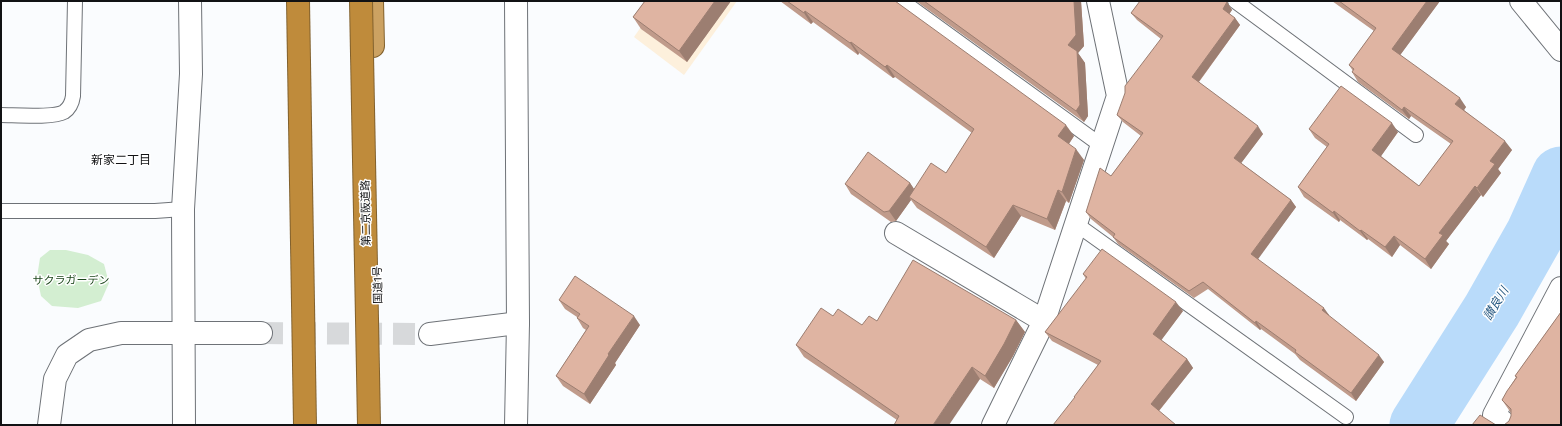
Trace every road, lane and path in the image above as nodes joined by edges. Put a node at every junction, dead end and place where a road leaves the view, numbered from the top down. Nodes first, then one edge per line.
1 (75, 1) edge
2 (190, 1) edge
3 (205, 1) edge
4 (291, 1) edge
5 (298, 1) edge
6 (361, 1) edge
7 (372, 1) edge
8 (516, 1) edge
9 (902, 1) edge
10 (1098, 1) edge
11 (1235, 1) edge
12 (1520, 1) edge
13 (1561, 50) edge
14 (191, 74) junction
15 (1, 115) edge
16 (1416, 135) dead end
17 (1102, 146) junction
18 (183, 209) junction
19 (1, 211) edge
20 (1076, 224) junction
21 (896, 233) dead end
22 (1561, 288) edge
23 (1044, 320) junction
24 (518, 323) junction
25 (183, 333) junction
26 (261, 333) tunnel mouth
27 (430, 334) tunnel mouth
28 (1346, 417) dead end
29 (50, 425) edge
30 (184, 425) edge
31 (295, 425) edge
32 (305, 425) edge
33 (369, 425) edge
34 (379, 425) edge
35 (516, 425) edge
36 (993, 425) edge
37 (1508, 425) edge

1 - 15 lane
2 - 14 street
3 - 14 street
4 - 31 highway
5 - 32 highway, bridge
6 - 33 highway, 第二京阪道路, bridge
7 - 34 highway, 国道1号
8 - 24 street
9 - 17 lane
10 - 17 street
11 - 16 lane
12 - 13 street
14 - 18 street
17 - 20 street
18 - 19 lane
18 - 25 street
20 - 23 street
20 - 28 lane
21 - 23 street
22 - 37 street
23 - 36 street
24 - 27 street
24 - 35 street
25 - 26 street
25 - 29 street
25 - 30 street

